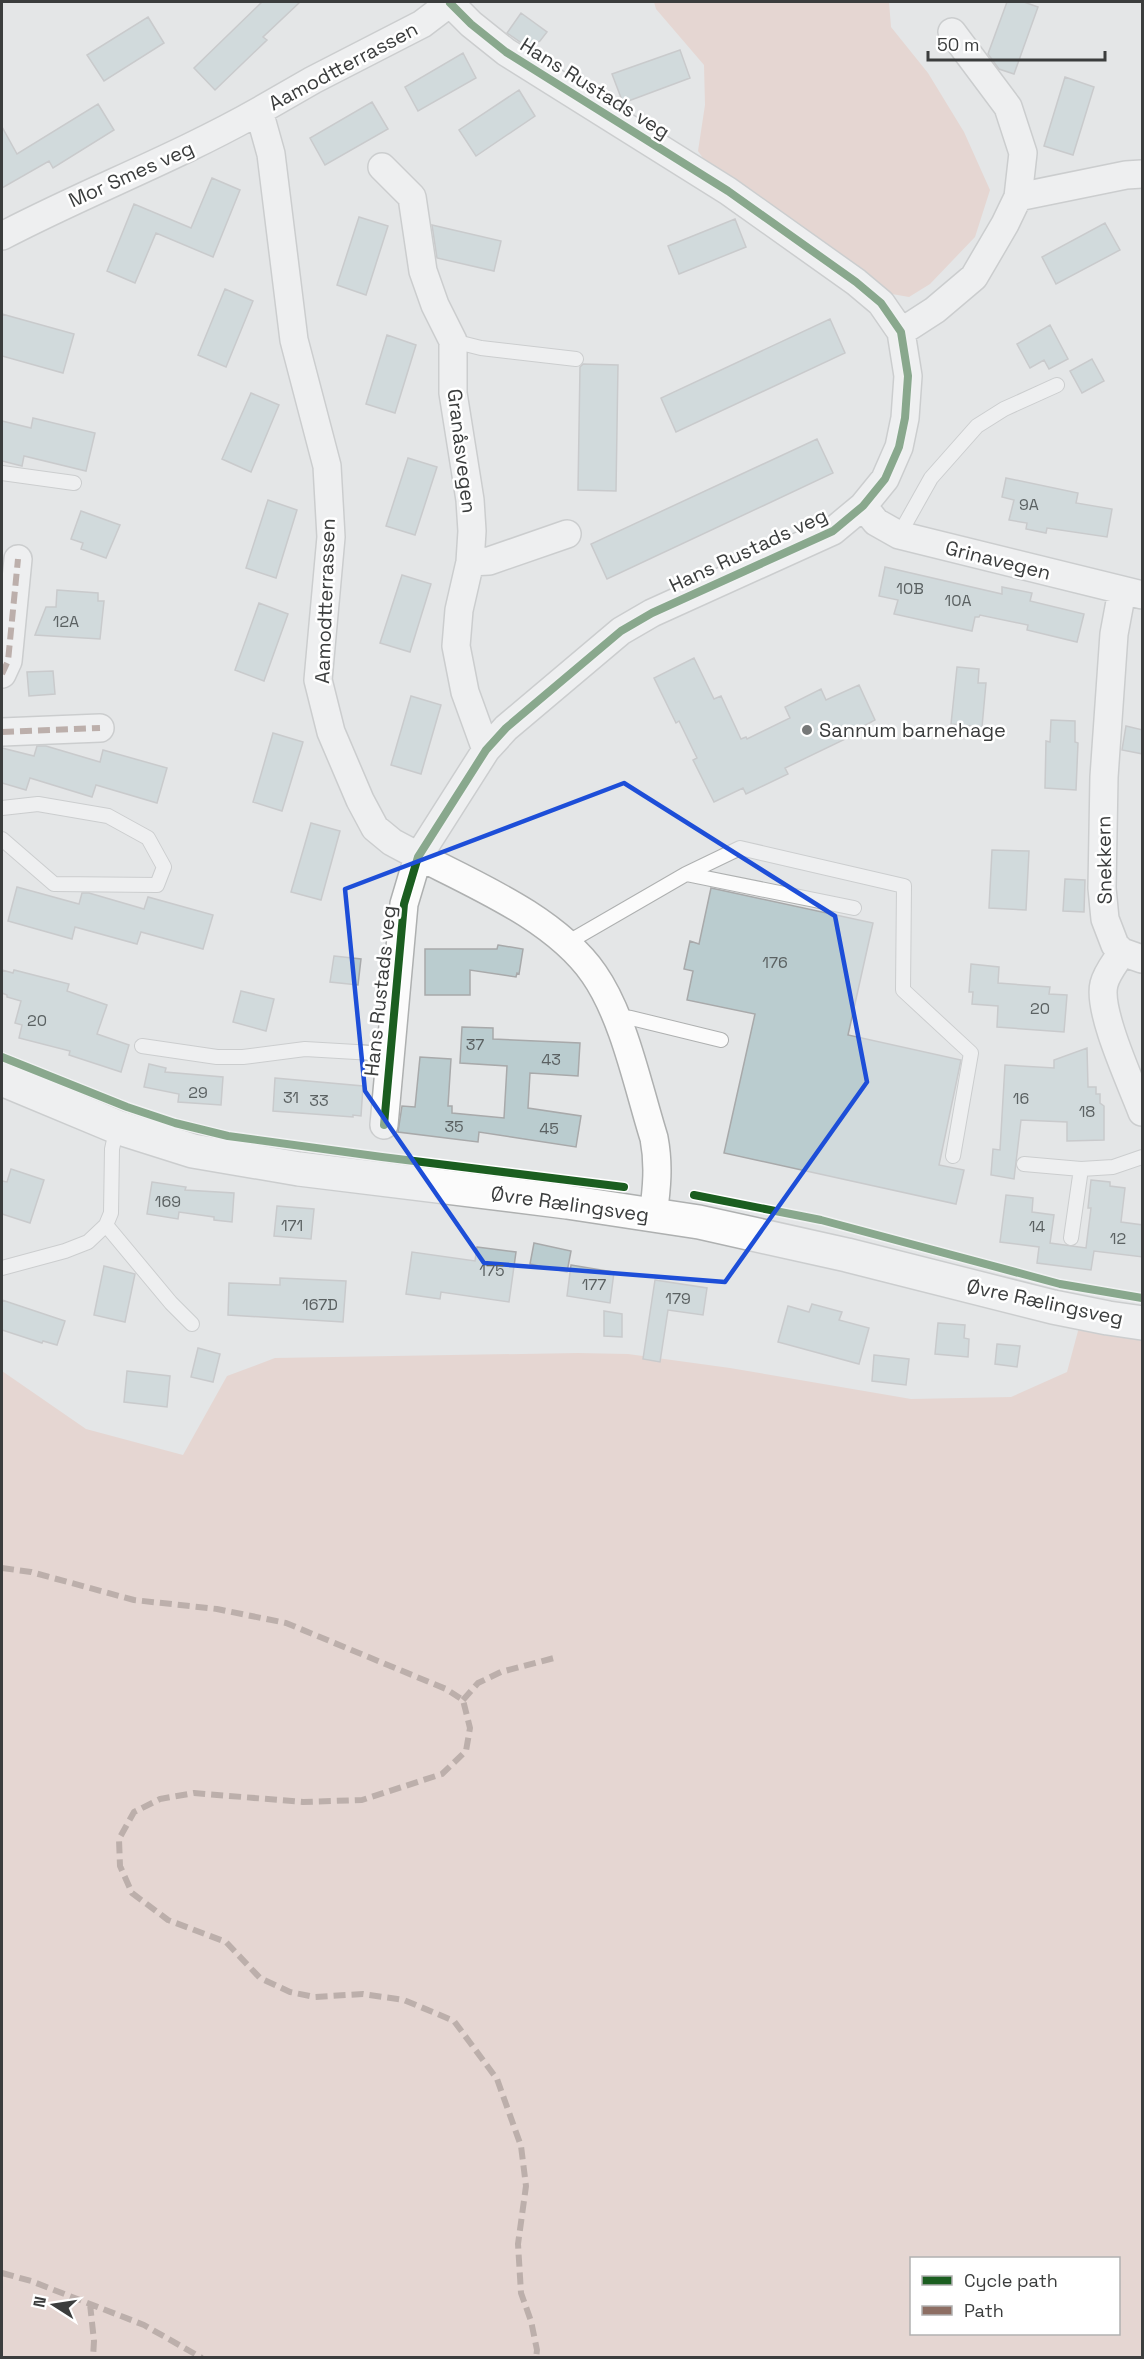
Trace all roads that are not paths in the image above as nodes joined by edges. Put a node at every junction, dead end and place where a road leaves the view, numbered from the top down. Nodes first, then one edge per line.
1 (450, 2) edge
2 (952, 32) dead end
3 (259, 111) junction
4 (382, 167) dead end
5 (1143, 174) edge
6 (1018, 197) junction
7 (2, 236) edge
8 (901, 332) junction
9 (453, 341) junction
10 (576, 359) dead end
11 (1057, 385) dead end
12 (2, 472) edge
13 (74, 483) dead end
14 (863, 506) junction
15 (567, 534) dead end
16 (899, 535) junction
17 (18, 559) dead end
18 (470, 562) junction
19 (1132, 593) edge
20 (2, 674) edge
21 (100, 728) dead end
22 (2, 732) edge
23 (486, 750) junction
24 (2, 808) edge
25 (2, 839) edge
26 (418, 856) junction
27 (686, 874) junction
28 (854, 908) dead end
29 (565, 944) junction
30 (1132, 955) edge
31 (615, 1016) junction
32 (721, 1040) dead end
33 (142, 1046) dead end
34 (390, 1054) junction
35 (2, 1079) edge
36 (1143, 1112) edge
37 (384, 1125) dead end
38 (117, 1127) junction
39 (953, 1156) dead end
40 (1143, 1157) edge
41 (1024, 1164) dead end
42 (1081, 1169) junction
43 (653, 1215) junction
44 (106, 1226) junction
45 (1071, 1238) dead end
46 (2, 1269) edge
47 (1143, 1323) edge
48 (192, 1324) dead end

1 - 3 street, Aamodtterrassen
1 - 8 street, Hans Rustads veg
2 - 6 street
3 - 7 street, Mor Smes veg
3 - 26 street, Aamodtterrassen
4 - 9 street, Granåsvegen
5 - 6 street
6 - 8 street
8 - 14 street, Hans Rustads veg
9 - 10 lane
9 - 18 street, Granåsvegen
11 - 16 lane
12 - 13 lane
14 - 16 street, Grinavegen
14 - 23 street, Hans Rustads veg
15 - 18 street
16 - 19 street, Grinavegen
17 - 20 street
18 - 23 street, Granåsvegen
19 - 30 street, Snekkern
21 - 22 street
23 - 26 street, Hans Rustads veg
24 - 25 lane
26 - 29 street, Aamodtterrassen
26 - 34 street, Hans Rustads veg
27 - 28 lane
27 - 29 lane
27 - 39 lane
29 - 31 street, Aamodtterrassen
30 - 36 street, Snekkern
31 - 32 lane
31 - 43 street, Aamodtterrassen
33 - 34 lane
34 - 37 street, Hans Rustads veg
35 - 38 main road, Øvre Rælingsveg
38 - 43 main road, Øvre Rælingsveg
38 - 44 lane
40 - 42 lane
41 - 42 lane
42 - 45 lane
43 - 47 main road, Øvre Rælingsveg
44 - 46 lane
44 - 48 lane

